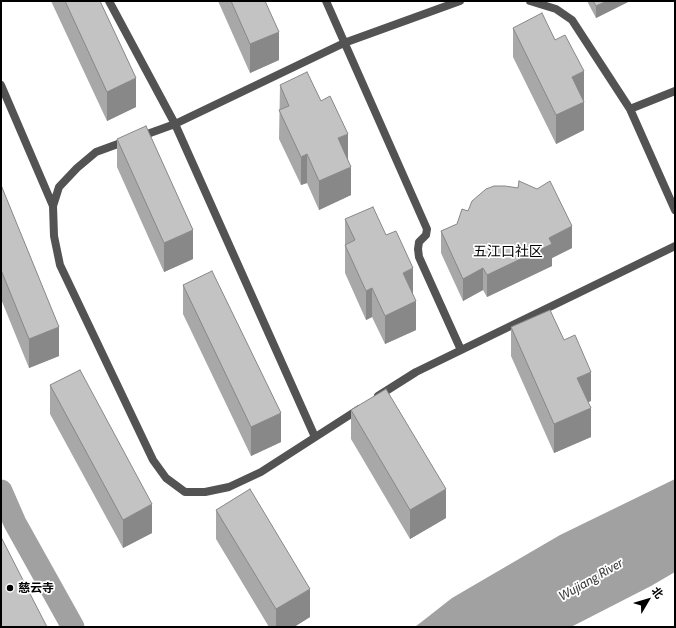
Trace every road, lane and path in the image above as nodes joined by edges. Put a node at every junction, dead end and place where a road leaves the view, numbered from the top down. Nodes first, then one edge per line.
1 (109, 1) edge
2 (326, 1) edge
3 (460, 1) edge
4 (530, 1) edge
5 (344, 42) junction
6 (1, 85) edge
7 (675, 91) edge
8 (630, 110) junction
9 (175, 124) junction
10 (53, 206) junction
11 (675, 210) edge
12 (675, 246) edge
13 (461, 350) junction
14 (315, 437) junction

1 - 9 lane
2 - 5 lane
3 - 5 lane
4 - 8 lane
5 - 9 lane
5 - 13 lane
6 - 10 lane
7 - 8 lane
8 - 11 lane
9 - 10 lane
9 - 14 lane
10 - 14 lane
12 - 13 lane
13 - 14 lane

